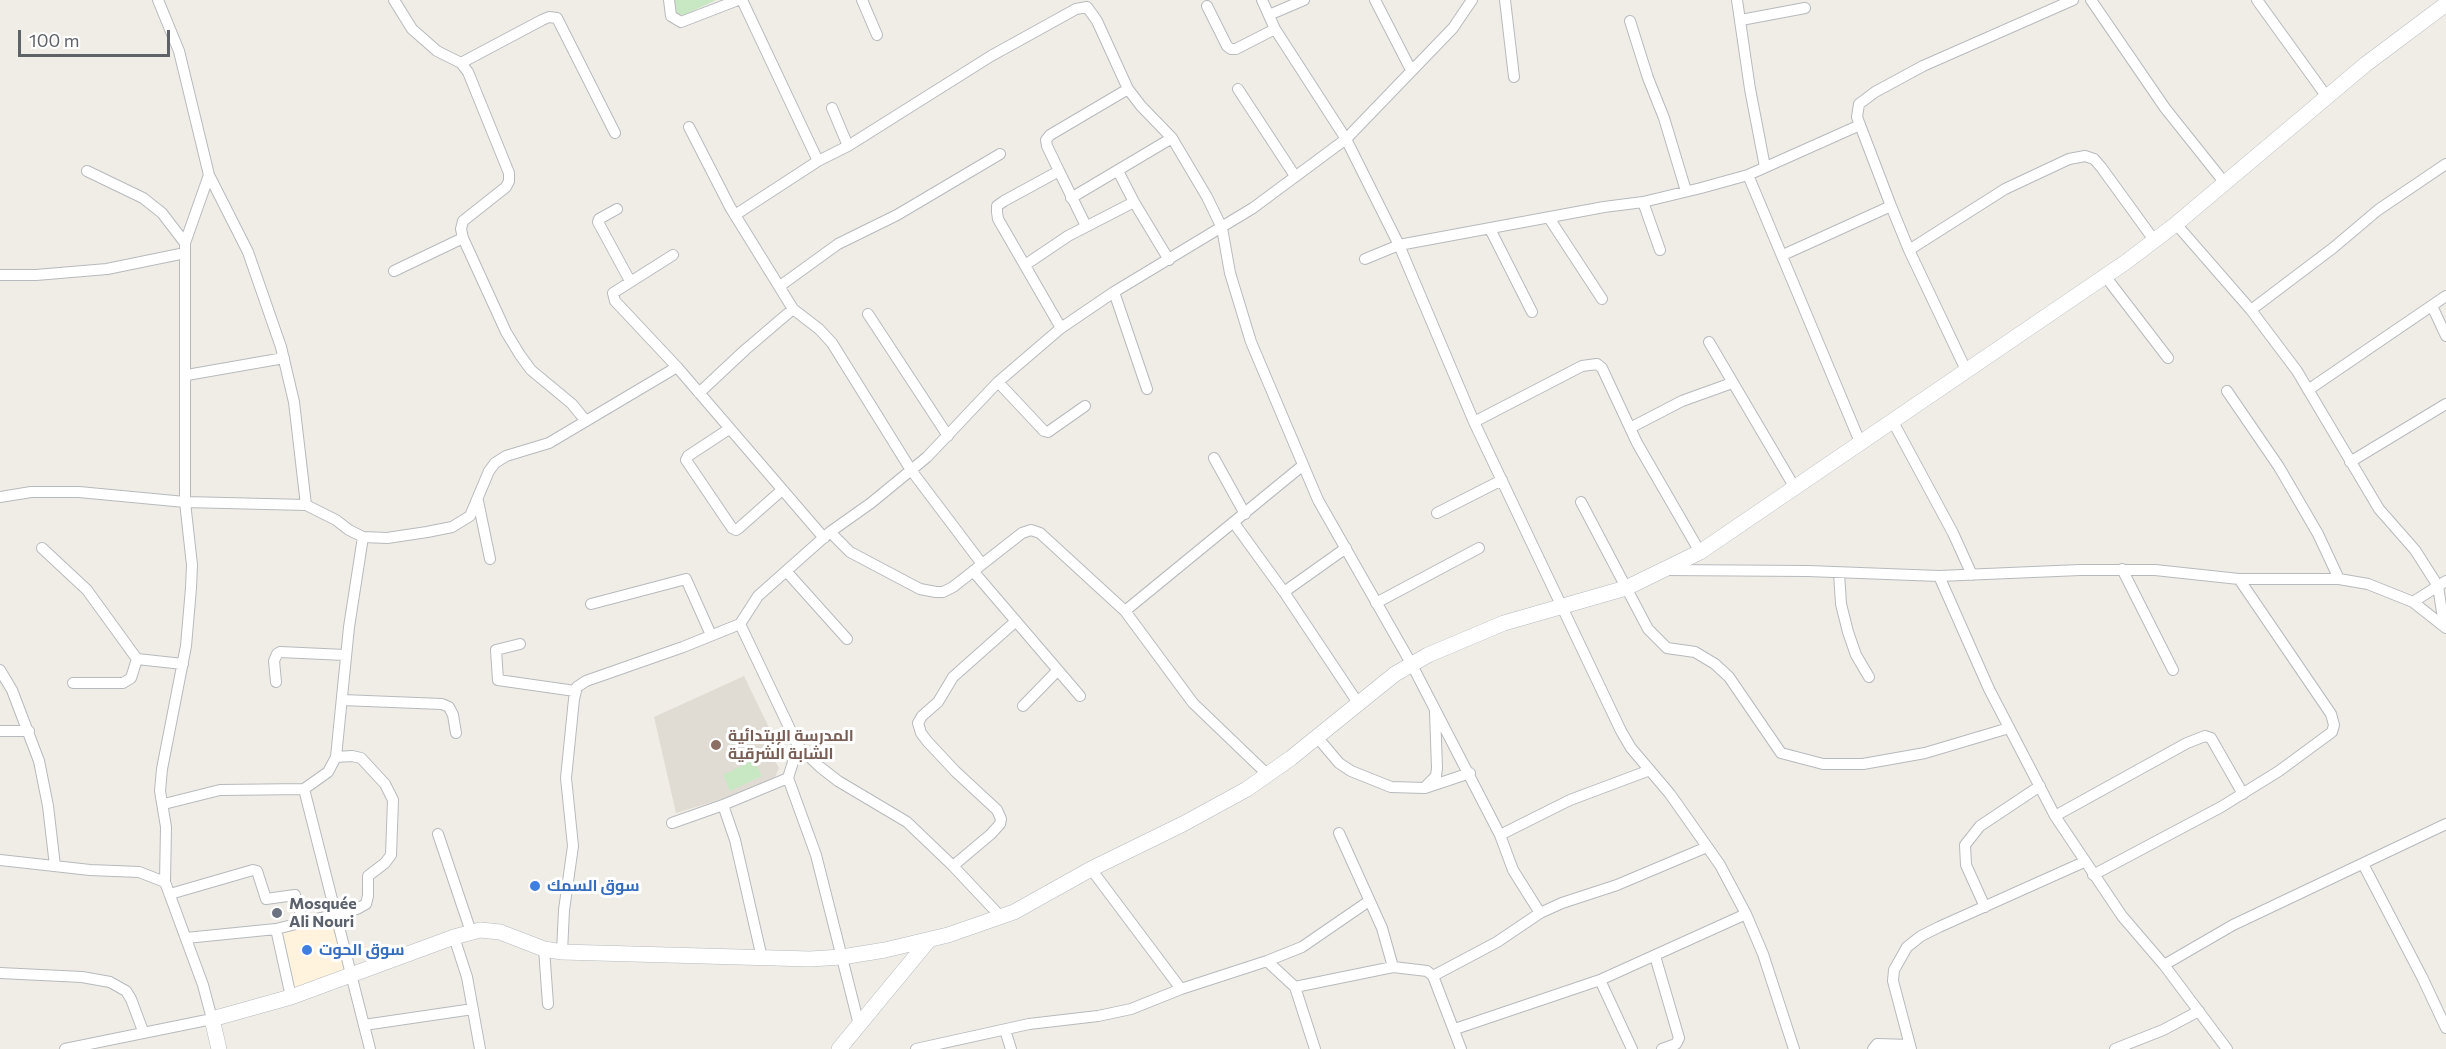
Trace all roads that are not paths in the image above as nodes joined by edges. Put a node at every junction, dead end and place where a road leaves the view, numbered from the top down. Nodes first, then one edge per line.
1 (158, 0) edge
2 (394, 0) edge
3 (669, 0) edge
4 (740, 0) edge
5 (862, 0) edge
6 (1262, 0) edge
7 (1304, 0) edge
8 (1375, 0) edge
9 (1472, 0) edge
10 (1505, 0) edge
11 (1737, 0) edge
12 (2091, 0) edge
13 (2257, 0) edge
14 (2070, 1) edge
15 (2446, 4) edge
16 (1207, 6) dead end
17 (1805, 8) dead end
18 (1269, 15) junction
19 (1741, 20) junction
20 (1630, 21) dead end
21 (1275, 29) junction
22 (877, 35) dead end
23 (461, 63) junction
24 (1411, 70) junction
25 (1515, 77) dead end
26 (1128, 89) junction
27 (1238, 89) dead end
28 (2327, 97) junction
29 (832, 108) dead end
30 (1860, 125) junction
31 (689, 127) dead end
32 (615, 133) dead end
33 (1172, 138) junction
34 (1346, 138) junction
35 (848, 146) junction
36 (1000, 154) dead end
37 (818, 161) junction
38 (2446, 165) edge
39 (1765, 167) junction
40 (87, 171) dead end
41 (1059, 171) junction
42 (1118, 171) junction
43 (209, 175) junction
44 (1748, 175) junction
45 (1295, 176) junction
46 (2224, 182) junction
47 (1686, 191) junction
48 (1071, 198) junction
49 (1134, 202) junction
50 (1642, 202) junction
51 (1891, 206) junction
52 (617, 209) dead end
53 (735, 215) junction
54 (1549, 218) junction
55 (2176, 224) junction
56 (1086, 226) junction
57 (1222, 228) junction
58 (1490, 229) junction
59 (463, 238) junction
60 (2154, 240) junction
61 (1399, 245) junction
62 (185, 248) junction
63 (1660, 250) dead end
64 (1909, 250) junction
65 (673, 255) dead end
66 (1783, 255) junction
67 (1365, 259) dead end
68 (1169, 260) junction
69 (1025, 265) junction
70 (394, 271) dead end
71 (0, 274) edge
72 (2105, 276) junction
73 (630, 281) junction
74 (780, 286) junction
75 (1114, 292) junction
76 (2446, 296) edge
77 (1602, 299) dead end
78 (2432, 306) junction
79 (794, 309) junction
80 (2251, 310) junction
81 (1532, 312) dead end
82 (868, 314) dead end
83 (1061, 328) junction
84 (2446, 336) edge
85 (1709, 342) dead end
86 (284, 358) junction
87 (2169, 358) dead end
88 (677, 367) junction
89 (1966, 370) junction
90 (187, 375) junction
91 (998, 382) junction
92 (1732, 383) junction
93 (1147, 389) dead end
94 (2308, 390) junction
95 (2227, 391) dead end
96 (699, 393) junction
97 (2446, 404) edge
98 (1085, 406) dead end
99 (585, 420) junction
100 (1892, 420) junction
101 (1474, 422) junction
102 (1630, 428) junction
103 (729, 429) junction
104 (948, 436) junction
105 (1860, 442) junction
106 (1214, 458) dead end
107 (2350, 462) junction
108 (1302, 466) junction
109 (911, 470) junction
110 (1502, 480) junction
111 (1795, 488) junction
112 (782, 490) junction
113 (0, 497) edge
114 (478, 501) junction
115 (186, 502) junction
116 (1581, 502) dead end
117 (306, 505) junction
118 (1437, 513) dead end
119 (1245, 514) junction
120 (1234, 523) junction
121 (827, 535) junction
122 (363, 537) junction
123 (42, 548) dead end
124 (1346, 548) junction
125 (1479, 548) dead end
126 (1700, 552) junction
127 (490, 559) dead end
128 (982, 564) junction
129 (2122, 569) junction
130 (1665, 570) junction
131 (786, 571) junction
132 (973, 571) junction
133 (1839, 573) junction
134 (1972, 575) junction
135 (1939, 576) junction
136 (2239, 579) junction
137 (2339, 579) junction
138 (2442, 584) edge
139 (1626, 588) junction
140 (1284, 592) junction
141 (2413, 602) junction
142 (1376, 603) junction
143 (591, 604) dead end
144 (1562, 607) junction
145 (1125, 611) junction
146 (1016, 621) junction
147 (740, 624) junction
148 (2445, 627) edge
149 (711, 635) junction
150 (847, 639) dead end
151 (520, 644) dead end
152 (345, 655) junction
153 (137, 659) junction
154 (183, 664) junction
155 (1412, 665) junction
156 (0, 670) edge
157 (1058, 670) junction
158 (2173, 670) dead end
159 (1869, 677) dead end
160 (276, 682) dead end
161 (73, 683) dead end
162 (575, 691) junction
163 (1080, 696) dead end
164 (342, 700) junction
165 (1358, 703) junction
166 (1023, 706) dead end
167 (1434, 707) junction
168 (2009, 728) junction
169 (0, 731) edge
170 (29, 731) junction
171 (456, 733) dead end
172 (1317, 736) junction
173 (798, 746) junction
174 (336, 757) junction
175 (1650, 770) junction
176 (1470, 773) junction
177 (1268, 775) junction
178 (788, 778) junction
179 (2040, 786) junction
180 (1425, 788) junction
181 (304, 789) junction
182 (2243, 794) junction
183 (164, 804) junction
184 (723, 805) junction
185 (2055, 816) junction
186 (672, 823) dead end
187 (2446, 824) edge
188 (1339, 833) dead end
189 (438, 834) dead end
190 (1500, 836) junction
191 (1707, 847) junction
192 (0, 860) edge
193 (2084, 862) junction
194 (2363, 864) junction
195 (55, 866) junction
196 (953, 866) junction
197 (1091, 869) junction
198 (2093, 875) junction
199 (165, 882) junction
200 (170, 894) junction
201 (1369, 901) junction
202 (1985, 907) junction
203 (334, 913) junction
204 (1540, 913) junction
205 (1746, 914) junction
206 (1001, 917) junction
207 (303, 921) junction
208 (276, 929) junction
209 (471, 932) junction
210 (454, 937) junction
211 (186, 938) junction
212 (929, 940) junction
213 (543, 949) junction
214 (562, 952) junction
215 (1655, 956) junction
216 (842, 957) junction
217 (762, 958) junction
218 (1267, 962) junction
219 (2164, 965) junction
220 (1393, 967) junction
221 (0, 973) edge
222 (1432, 976) junction
223 (350, 977) junction
224 (1600, 980) junction
225 (1295, 987) junction
226 (1181, 988) junction
227 (291, 997) junction
228 (548, 1004) dead end
229 (474, 1009) junction
230 (2199, 1011) junction
231 (212, 1018) junction
232 (364, 1025) junction
233 (859, 1025) junction
234 (2446, 1028) edge
235 (1455, 1029) junction
236 (1005, 1030) junction
237 (143, 1031) junction
238 (848, 1045) edge
239 (1910, 1047) edge
240 (65, 1049) edge
241 (219, 1049) edge
242 (370, 1049) edge
243 (480, 1049) edge
244 (916, 1049) edge
245 (1011, 1049) edge
246 (1315, 1049) edge
247 (1461, 1049) edge
248 (1632, 1049) edge
249 (1662, 1049) edge
250 (1794, 1049) edge
251 (1873, 1049) edge
252 (2115, 1049) edge
253 (2227, 1049) edge

1 - 43 street
2 - 23 street
3 - 4 street
4 - 37 street
5 - 22 street
6 - 18 street
7 - 18 street
8 - 24 street
9 - 24 street
10 - 25 street
11 - 19 street
12 - 46 street
13 - 28 street
14 - 30 street
15 - 28 main road
16 - 21 street
17 - 19 street
18 - 21 street
19 - 39 street
20 - 47 street
21 - 34 street
23 - 32 street
23 - 59 street
24 - 34 street
26 - 33 street
26 - 35 street
26 - 41 street
27 - 45 street
28 - 46 main road
29 - 35 street
30 - 39 street
30 - 51 street
31 - 53 street
33 - 42 street
33 - 57 street
34 - 45 street
34 - 61 street
35 - 37 street
36 - 74 street
37 - 53 street
38 - 80 street
39 - 44 street
40 - 62 street
41 - 48 street
41 - 69 street
42 - 48 street
42 - 49 street
43 - 62 street
43 - 86 street
44 - 47 street
44 - 66 street
45 - 57 street
46 - 55 main road
47 - 50 street
48 - 56 street
49 - 56 street
49 - 68 street
50 - 54 street
50 - 63 street
51 - 64 street
51 - 66 street
52 - 73 street
53 - 74 street
54 - 58 street
54 - 77 street
55 - 60 main road
55 - 80 street
56 - 69 street
57 - 68 street
57 - 108 street
58 - 61 street
58 - 81 street
59 - 70 street
59 - 99 street
60 - 64 street
60 - 72 main road
61 - 67 street
61 - 101 street
62 - 71 street
62 - 90 street
64 - 89 street
65 - 73 street
66 - 105 street
68 - 75 street
69 - 83 street
72 - 87 street
72 - 89 main road
73 - 88 street
74 - 79 street
75 - 83 street
75 - 93 street
76 - 78 street
78 - 84 street
78 - 94 street
79 - 96 street
79 - 109 street
80 - 94 street
82 - 104 street
83 - 91 street
85 - 92 street
86 - 90 street
86 - 117 street
88 - 96 street
88 - 99 street
89 - 100 main road
90 - 115 street
91 - 98 street
91 - 104 street
92 - 102 street
92 - 111 street
94 - 107 street
95 - 137 street
96 - 103 street
97 - 107 street
99 - 114 street
100 - 105 main road
100 - 134 street
101 - 102 street
101 - 110 street
102 - 126 street
103 - 112 street
103 - 112 street
104 - 109 street
105 - 111 main road
106 - 119 street
107 - 138 street
108 - 119 street
108 - 124 street
109 - 121 street
109 - 128 street
110 - 118 street
110 - 144 street
111 - 126 main road
112 - 121 street
113 - 115 street
114 - 122 street
114 - 127 street
115 - 117 street
115 - 154 street
116 - 139 street
117 - 122 street
119 - 120 street
120 - 140 street
120 - 145 street
121 - 131 street
121 - 132 street
122 - 152 street
123 - 153 street
124 - 140 street
124 - 142 street
125 - 142 street
126 - 130 main road
128 - 132 street
128 - 145 street
129 - 134 street
129 - 136 street
129 - 158 street
130 - 133 street
130 - 139 main road
131 - 147 street
131 - 150 street
132 - 146 street
133 - 135 street
133 - 159 street
134 - 135 street
135 - 168 street
136 - 137 street
136 - 182 street
137 - 141 street
138 - 141 street
138 - 148 street
139 - 144 main road
139 - 168 street
140 - 165 street
141 - 148 street
142 - 155 street
143 - 149 street
144 - 155 main road
144 - 175 street
145 - 177 street
146 - 157 street
146 - 196 street
147 - 149 street
147 - 173 street
149 - 162 street
151 - 162 street
152 - 160 street
152 - 164 street
153 - 154 street
153 - 161 street
154 - 183 street
155 - 165 main road
155 - 167 street
156 - 170 street
157 - 163 street
157 - 166 street
162 - 214 street
164 - 171 street
164 - 174 street
165 - 172 main road
167 - 176 street
167 - 180 street
168 - 179 street
169 - 170 street
170 - 195 street
172 - 177 main road
172 - 180 street
173 - 178 street
173 - 196 street
174 - 181 street
174 - 203 street
175 - 190 street
175 - 191 street
176 - 180 street
176 - 190 street
177 - 197 main road
178 - 184 street
178 - 216 street
179 - 185 street
179 - 202 street
181 - 183 street
181 - 203 street
182 - 185 street
182 - 198 street
183 - 199 street
184 - 186 street
184 - 217 street
185 - 193 street
187 - 194 street
188 - 201 street
189 - 209 street
190 - 204 street
191 - 204 street
191 - 205 street
192 - 195 street
193 - 198 street
193 - 202 street
194 - 219 street
194 - 234 street
195 - 199 street
196 - 206 street
197 - 206 main road
197 - 226 street
198 - 219 street
199 - 200 street
200 - 207 street
200 - 211 street
201 - 218 street
201 - 220 street
202 - 239 street
203 - 207 street
203 - 223 street
204 - 222 street
205 - 215 street
205 - 250 street
206 - 212 main road
207 - 208 street
208 - 211 street
208 - 227 street
209 - 210 main road
209 - 213 main road
210 - 223 main road
210 - 229 street
211 - 231 street
212 - 216 main road
212 - 233 main road
213 - 214 main road
213 - 228 street
214 - 217 main road
215 - 224 street
215 - 249 street
216 - 217 main road
216 - 233 street
218 - 225 street
218 - 226 street
219 - 230 street
220 - 222 street
220 - 225 street
221 - 237 street
222 - 235 street
223 - 227 main road
223 - 232 street
224 - 235 street
224 - 248 street
225 - 246 street
226 - 236 street
227 - 231 main road
229 - 232 street
229 - 243 street
230 - 252 street
230 - 253 street
231 - 237 street
231 - 241 main road
232 - 242 street
233 - 238 main road
235 - 247 street
236 - 244 street
236 - 245 street
237 - 240 street
239 - 251 street

